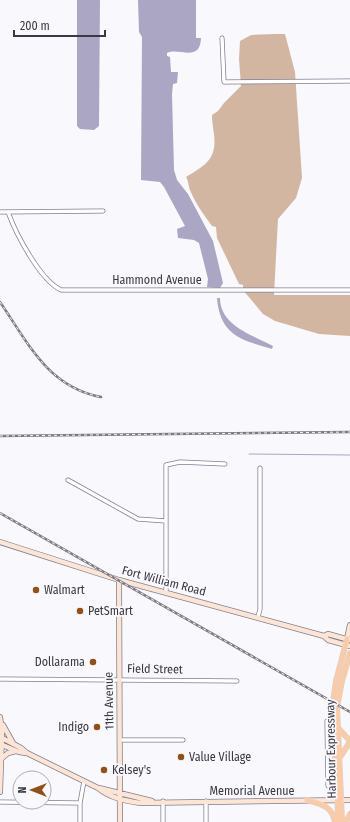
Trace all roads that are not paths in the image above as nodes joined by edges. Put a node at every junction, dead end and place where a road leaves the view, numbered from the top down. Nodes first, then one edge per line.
1 (222, 38) dead end
2 (350, 81) edge
3 (103, 211) dead end
4 (0, 212) edge
5 (8, 212) junction
6 (350, 290) edge
7 (225, 464) dead end
8 (260, 468) dead end
9 (68, 480) dead end
10 (166, 521) junction
11 (0, 542) edge
12 (119, 580) junction
13 (166, 592) junction
14 (258, 617) junction
15 (350, 625) edge
16 (324, 636) junction
17 (349, 639) edge
18 (348, 646) edge
19 (350, 653) edge
20 (119, 678) junction
21 (0, 679) edge
22 (237, 681) dead end
23 (1, 719) edge
24 (335, 720) junction
25 (338, 728) junction
26 (120, 740) junction
27 (183, 740) dead end
28 (1, 741) edge
29 (350, 742) edge
30 (17, 749) junction
31 (340, 757) junction
32 (1, 759) junction
33 (84, 781) junction
34 (328, 786) dead end
35 (0, 792) edge
36 (120, 796) junction
37 (307, 800) junction
38 (340, 800) junction
39 (350, 800) edge
40 (163, 801) junction
41 (206, 801) junction
42 (0, 802) edge
43 (80, 803) junction
44 (350, 814) edge
45 (80, 822) edge
46 (120, 822) edge
47 (163, 822) edge
48 (206, 822) edge
49 (335, 822) edge
50 (338, 822) edge
51 (342, 822) edge
52 (346, 822) edge

1 - 2 street
3 - 5 street
4 - 5 street
5 - 6 street, Hammond Avenue
7 - 10 street
8 - 14 street
9 - 10 street
10 - 13 street
11 - 12 main road, Fort William Road
12 - 13 main road, Fort William Road
12 - 20 main road, 11th Avenue
13 - 14 main road, Fort William Road
14 - 16 main road, Fort William Road
15 - 17 main road
16 - 17 main road, Fort William Road
16 - 18 main road, Fort William Road
17 - 18 main road, Harbour Expressway
18 - 24 main road, Harbour Expressway
19 - 24 main road, Harbour Expressway
20 - 21 street, Field Street
20 - 22 street, Field Street
20 - 26 main road, 11th Avenue
23 - 28 main road
23 - 30 main road
24 - 25 main road, Harbour Expressway
24 - 34 street
24 - 38 main road, Harbour Expressway
25 - 29 main road
25 - 31 main road, Harbour Expressway
26 - 27 street
26 - 36 main road, 11th Avenue
28 - 30 main road, Memorial Avenue
28 - 32 main road
29 - 31 main road
30 - 32 main road
30 - 33 main road, Memorial Avenue
31 - 38 main road, Harbour Expressway
32 - 35 main road
33 - 36 main road, Memorial Avenue
33 - 43 street
36 - 40 main road, Memorial Avenue
36 - 46 main road, 11th Avenue
37 - 38 main road, Memorial Avenue
37 - 41 main road, Memorial Avenue
37 - 49 main road
38 - 39 main road, Memorial Avenue
38 - 50 main road, Harbour Expressway
38 - 51 main road, Harbour Expressway
40 - 41 main road, Memorial Avenue
40 - 47 street
41 - 48 street
42 - 43 street
43 - 45 street
44 - 52 main road

